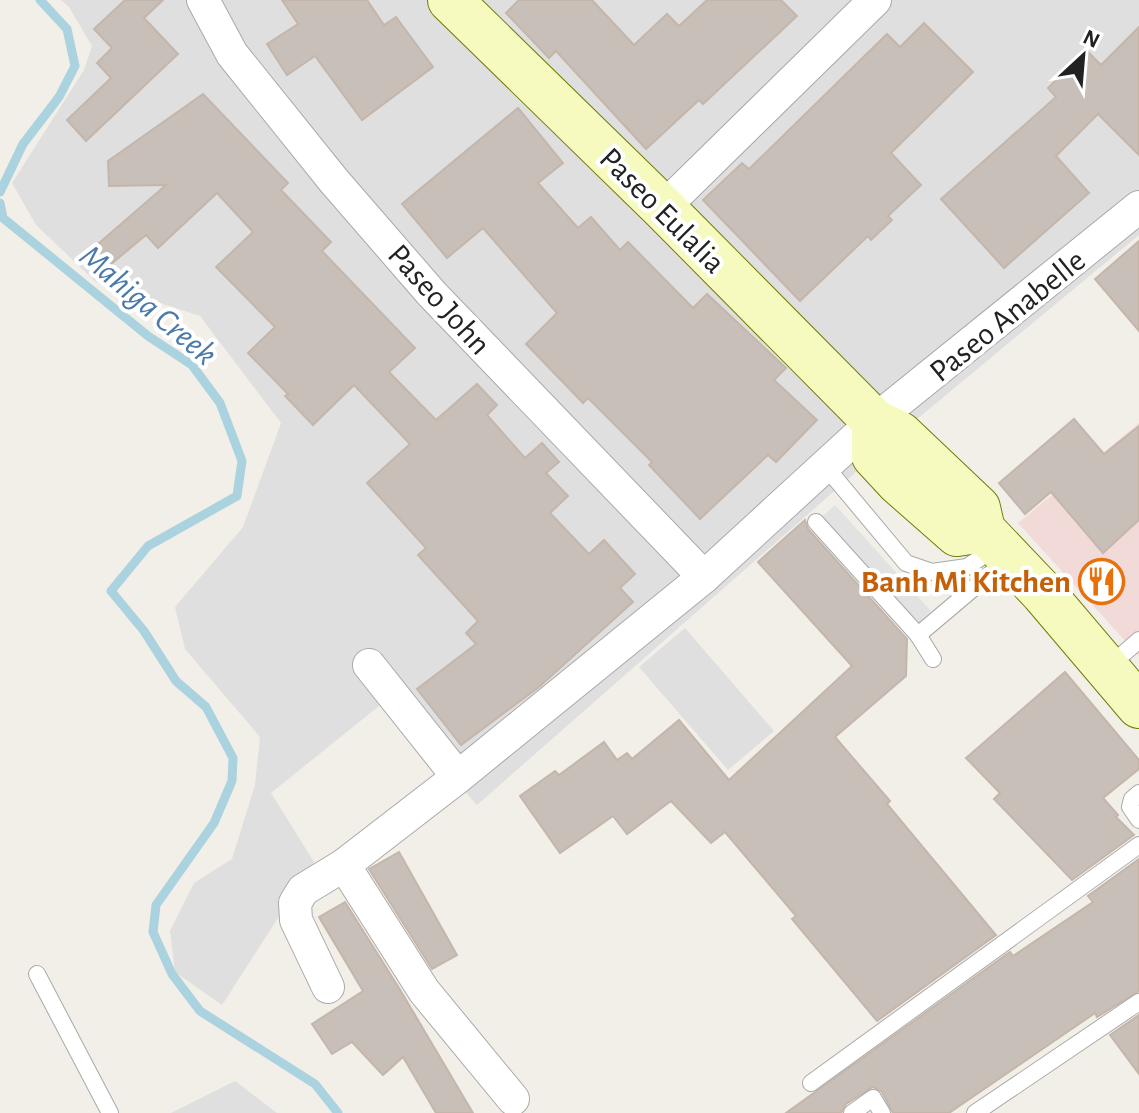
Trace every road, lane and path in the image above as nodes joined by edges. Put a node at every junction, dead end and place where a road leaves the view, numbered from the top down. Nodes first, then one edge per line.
1 (203, 0) edge
2 (450, 0) edge
3 (875, 0) edge
4 (1139, 207) edge
5 (663, 208) junction
6 (874, 421) junction
7 (825, 466) junction
8 (816, 522) dead end
9 (997, 545) junction
10 (704, 577) junction
11 (918, 635) junction
12 (1139, 640) edge
13 (933, 659) dead end
14 (369, 665) dead end
15 (1127, 684) edge
16 (458, 777) junction
17 (1139, 793) edge
18 (1139, 820) edge
19 (1139, 845) edge
20 (344, 865) junction
21 (37, 974) dead end
22 (328, 987) dead end
23 (1139, 1002) edge
24 (811, 1083) dead end
25 (513, 1099) dead end
26 (110, 1113) edge
27 (852, 1113) edge
28 (882, 1113) edge
29 (975, 1113) edge

1 - 10 street, Paseo John
2 - 5 street, Paseo Eulalia
3 - 5 street
4 - 6 street, Paseo Anabelle
5 - 6 street, Paseo Eulalia
6 - 7 street, Paseo Anabelle
6 - 9 street, Paseo Eulalia
7 - 9 lane
7 - 10 street, Paseo Anabelle
8 - 11 lane
9 - 11 lane
9 - 15 street, Paseo Eulalia
10 - 16 street, Paseo Anabelle
11 - 13 lane
12 - 15 lane
14 - 16 street
16 - 20 street, Paseo Anabelle
17 - 18 lane
19 - 24 lane
20 - 22 street, Paseo Anabelle
20 - 25 street
21 - 26 lane
23 - 29 lane
27 - 28 lane

